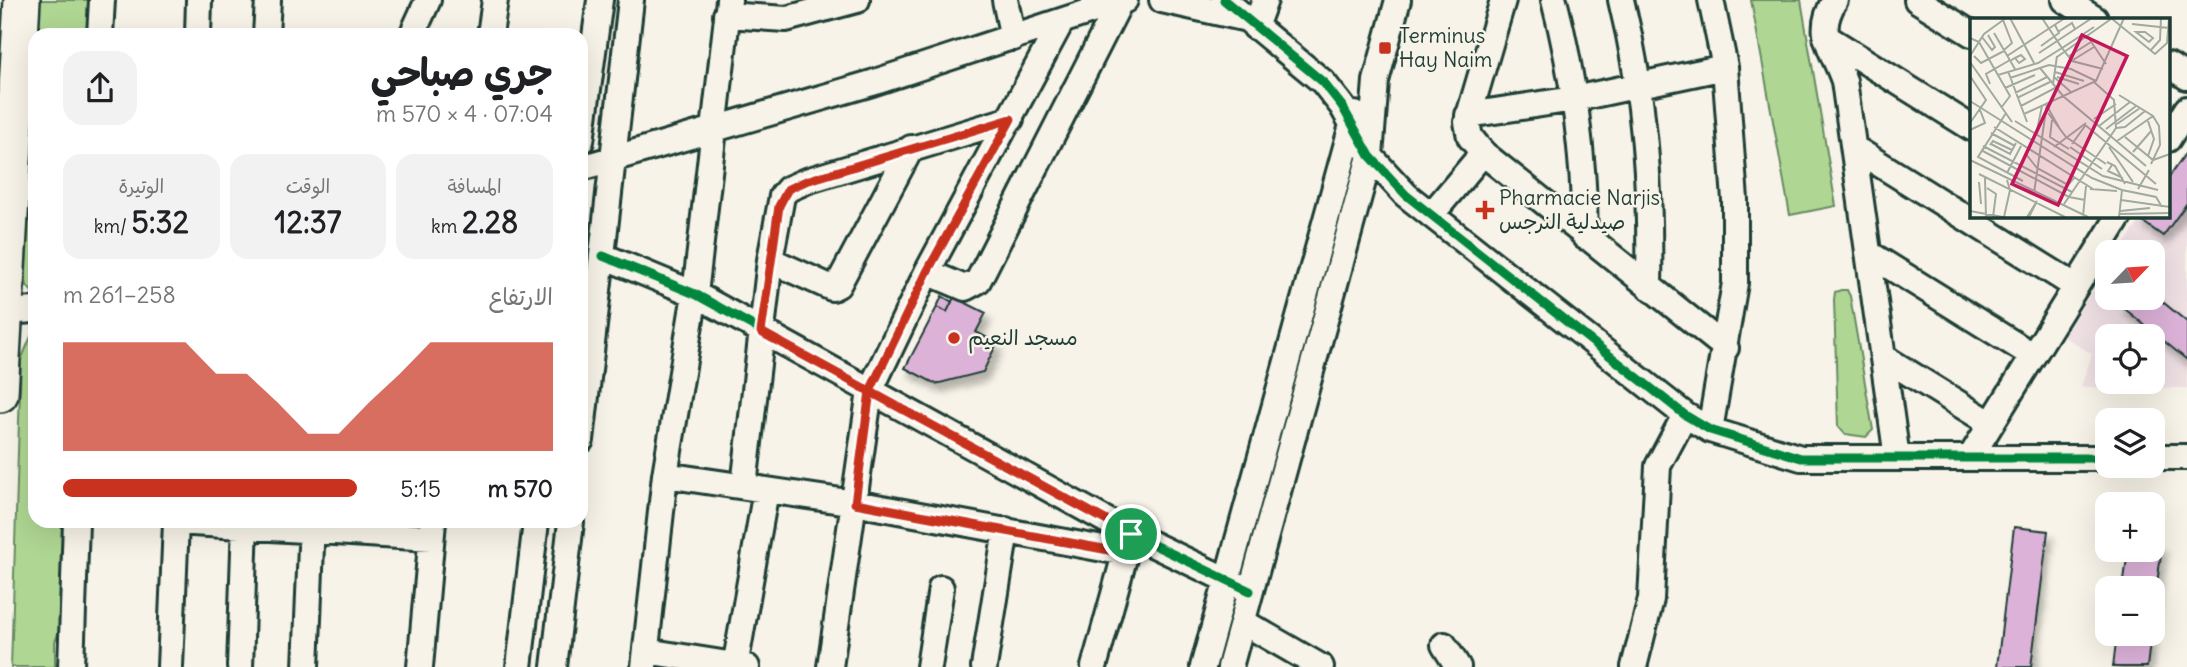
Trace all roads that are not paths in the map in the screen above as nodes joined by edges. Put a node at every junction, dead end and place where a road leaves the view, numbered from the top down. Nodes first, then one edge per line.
1 (22, 0) edge
2 (102, 0) edge
3 (199, 0) edge
4 (268, 0) edge
5 (428, 0) edge
6 (495, 0) edge
7 (600, 0) edge
8 (631, 0) edge
9 (857, 0) edge
10 (1005, 0) edge
11 (1162, 0) edge
12 (1224, 0) edge
13 (1265, 0) edge
14 (1398, 0) edge
15 (1503, 0) edge
16 (1554, 0) edge
17 (1621, 0) edge
18 (1711, 0) edge
19 (1835, 0) edge
20 (1917, 0) edge
21 (2064, 0) edge
22 (1122, 1) edge
23 (812, 6) edge
24 (728, 8) edge
25 (2093, 18) edge
26 (1249, 22) junction
27 (1060, 24) junction
28 (100, 28) edge
29 (198, 28) edge
30 (266, 28) edge
31 (415, 28) edge
32 (491, 28) edge
33 (1970, 33) edge
34 (1826, 37) junction
35 (1013, 38) junction
36 (2170, 66) edge
37 (1725, 67) junction
38 (2187, 77) edge
39 (1376, 81) junction
40 (1638, 87) junction
41 (588, 89) edge
42 (1574, 99) junction
43 (2187, 109) edge
44 (1468, 114) junction
45 (1011, 119) junction
46 (1351, 120) junction
47 (713, 127) junction
48 (1970, 127) edge
49 (2170, 136) edge
50 (7, 143) edge
51 (911, 148) junction
52 (1854, 148) junction
53 (1483, 153) junction
54 (1370, 156) junction
55 (611, 158) junction
56 (588, 166) edge
57 (1431, 215) junction
58 (2116, 217) edge
59 (1585, 237) junction
60 (1868, 253) junction
61 (603, 256) junction
62 (770, 260) junction
63 (927, 272) junction
64 (2075, 286) junction
65 (1649, 287) junction
66 (695, 294) junction
67 (19, 311) edge
68 (761, 332) junction
69 (1726, 348) junction
70 (2032, 355) junction
71 (1883, 357) junction
72 (588, 381) edge
73 (870, 391) junction
74 (0, 394) edge
75 (1685, 415) junction
76 (1990, 423) junction
77 (1710, 430) junction
78 (2165, 457) edge
79 (2187, 457) edge
80 (1897, 458) junction
81 (1970, 458) junction
82 (2095, 458) edge
83 (665, 475) junction
84 (755, 488) junction
85 (855, 503) junction
86 (76, 528) edge
87 (176, 528) edge
88 (245, 528) edge
89 (312, 528) edge
90 (372, 528) edge
91 (535, 528) edge
92 (570, 528) edge
93 (432, 530) edge
94 (1006, 530) junction
95 (1128, 544) junction
96 (1227, 579) junction
97 (941, 588) dead end
98 (1250, 591) junction
99 (1243, 622) junction
100 (1444, 645) dead end
101 (645, 659) edge
102 (739, 666) edge
103 (71, 667) edge
104 (170, 667) edge
105 (240, 667) edge
106 (306, 667) edge
107 (420, 667) edge
108 (519, 667) edge
109 (554, 667) edge
110 (830, 667) edge
111 (929, 667) edge
112 (984, 667) edge
113 (1094, 667) edge
114 (1203, 667) edge
115 (1230, 667) edge
116 (1321, 667) edge
117 (1458, 667) edge
118 (1634, 667) edge

1 - 50 highway
2 - 28 street
3 - 29 street
4 - 30 street
5 - 31 street
6 - 32 street
7 - 41 street
8 - 55 street
9 - 23 street
10 - 35 street
11 - 26 street
12 - 26 street
13 - 26 street
14 - 39 street
15 - 44 street
16 - 42 street
17 - 40 street
18 - 37 street
19 - 34 street
20 - 33 street
21 - 25 street
22 - 27 street
22 - 63 street
23 - 24 street
24 - 47 street
26 - 46 street
27 - 35 street
27 - 45 street
34 - 48 street
34 - 52 street
35 - 47 street
36 - 38 street
37 - 40 street
37 - 69 street
39 - 46 street
39 - 54 street
40 - 42 street
40 - 65 street
42 - 44 street
42 - 59 street
43 - 49 street
44 - 53 street
45 - 51 street
45 - 63 street
46 - 54 street
46 - 96 street
47 - 55 street
47 - 66 street
50 - 67 highway
51 - 62 street
51 - 62 street
52 - 60 street
52 - 64 street
53 - 57 street
53 - 59 street
54 - 57 street
54 - 98 street
55 - 56 street
55 - 61 street
57 - 75 street
58 - 64 street
59 - 65 street
60 - 70 street
60 - 71 street
61 - 66 street
61 - 72 street
62 - 68 street
63 - 73 street
64 - 70 street
65 - 69 street
66 - 68 street
66 - 83 street
67 - 74 highway
68 - 73 street
68 - 84 street
69 - 77 street
70 - 76 street
71 - 76 street
71 - 80 street
73 - 85 street
73 - 95 street
75 - 77 street
75 - 118 street
76 - 81 street
77 - 80 street
78 - 79 street
80 - 81 street
81 - 82 street
83 - 84 street
83 - 101 street
84 - 85 street
84 - 102 street
85 - 94 street
85 - 110 street
86 - 103 street
87 - 104 street
88 - 105 street
89 - 106 street
90 - 93 street
91 - 108 street
92 - 109 street
93 - 107 street
94 - 95 street
94 - 112 street
95 - 96 street
95 - 113 street
96 - 98 street
96 - 114 street
97 - 111 street
98 - 99 street
99 - 115 street
99 - 116 street
100 - 117 street
101 - 102 street

